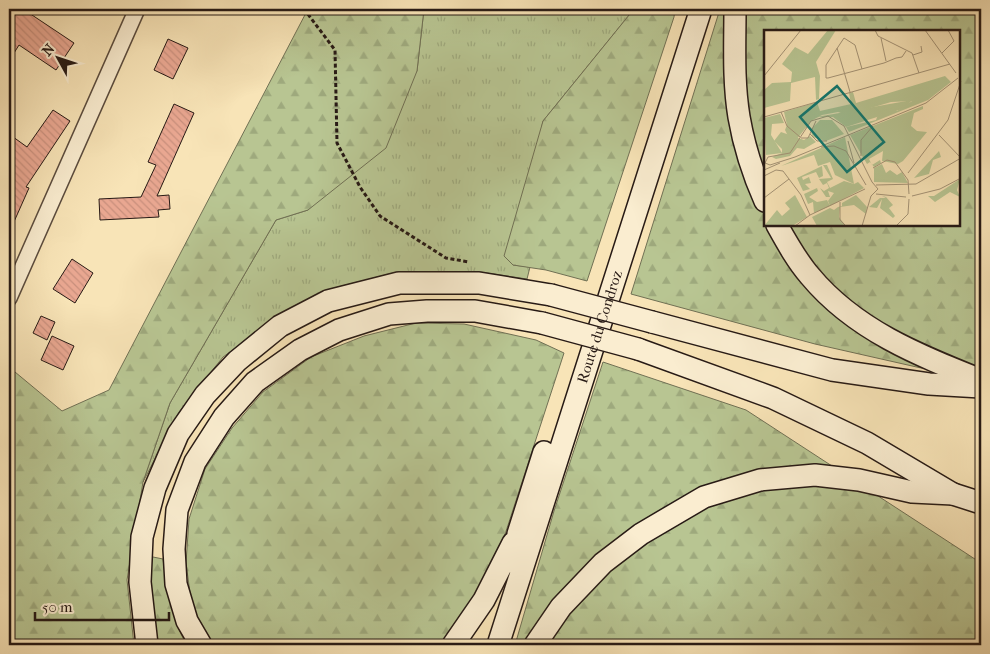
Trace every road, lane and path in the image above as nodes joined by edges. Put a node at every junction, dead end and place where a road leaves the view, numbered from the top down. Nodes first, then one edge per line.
1 (138, 9) edge
2 (304, 9) edge
3 (686, 9) edge
4 (701, 9) edge
5 (735, 9) edge
6 (764, 199) edge
7 (778, 226) edge
8 (472, 263) dead end
9 (9, 298) edge
10 (981, 380) edge
11 (981, 387) edge
12 (953, 494) junction
13 (981, 503) edge
14 (518, 534) junction
15 (147, 645) edge
16 (201, 645) edge
17 (453, 645) edge
18 (486, 645) edge
19 (498, 645) edge
20 (535, 645) edge

1 - 9 street
2 - 8 path
3 - 14 main road, Route du Condroz
4 - 19 main road, Route du Condroz
5 - 6 main road
7 - 10 main road
11 - 15 main road, bridge
12 - 13 main road
12 - 16 main road, bridge
12 - 20 main road
14 - 17 main road
14 - 18 main road, Route du Condroz

